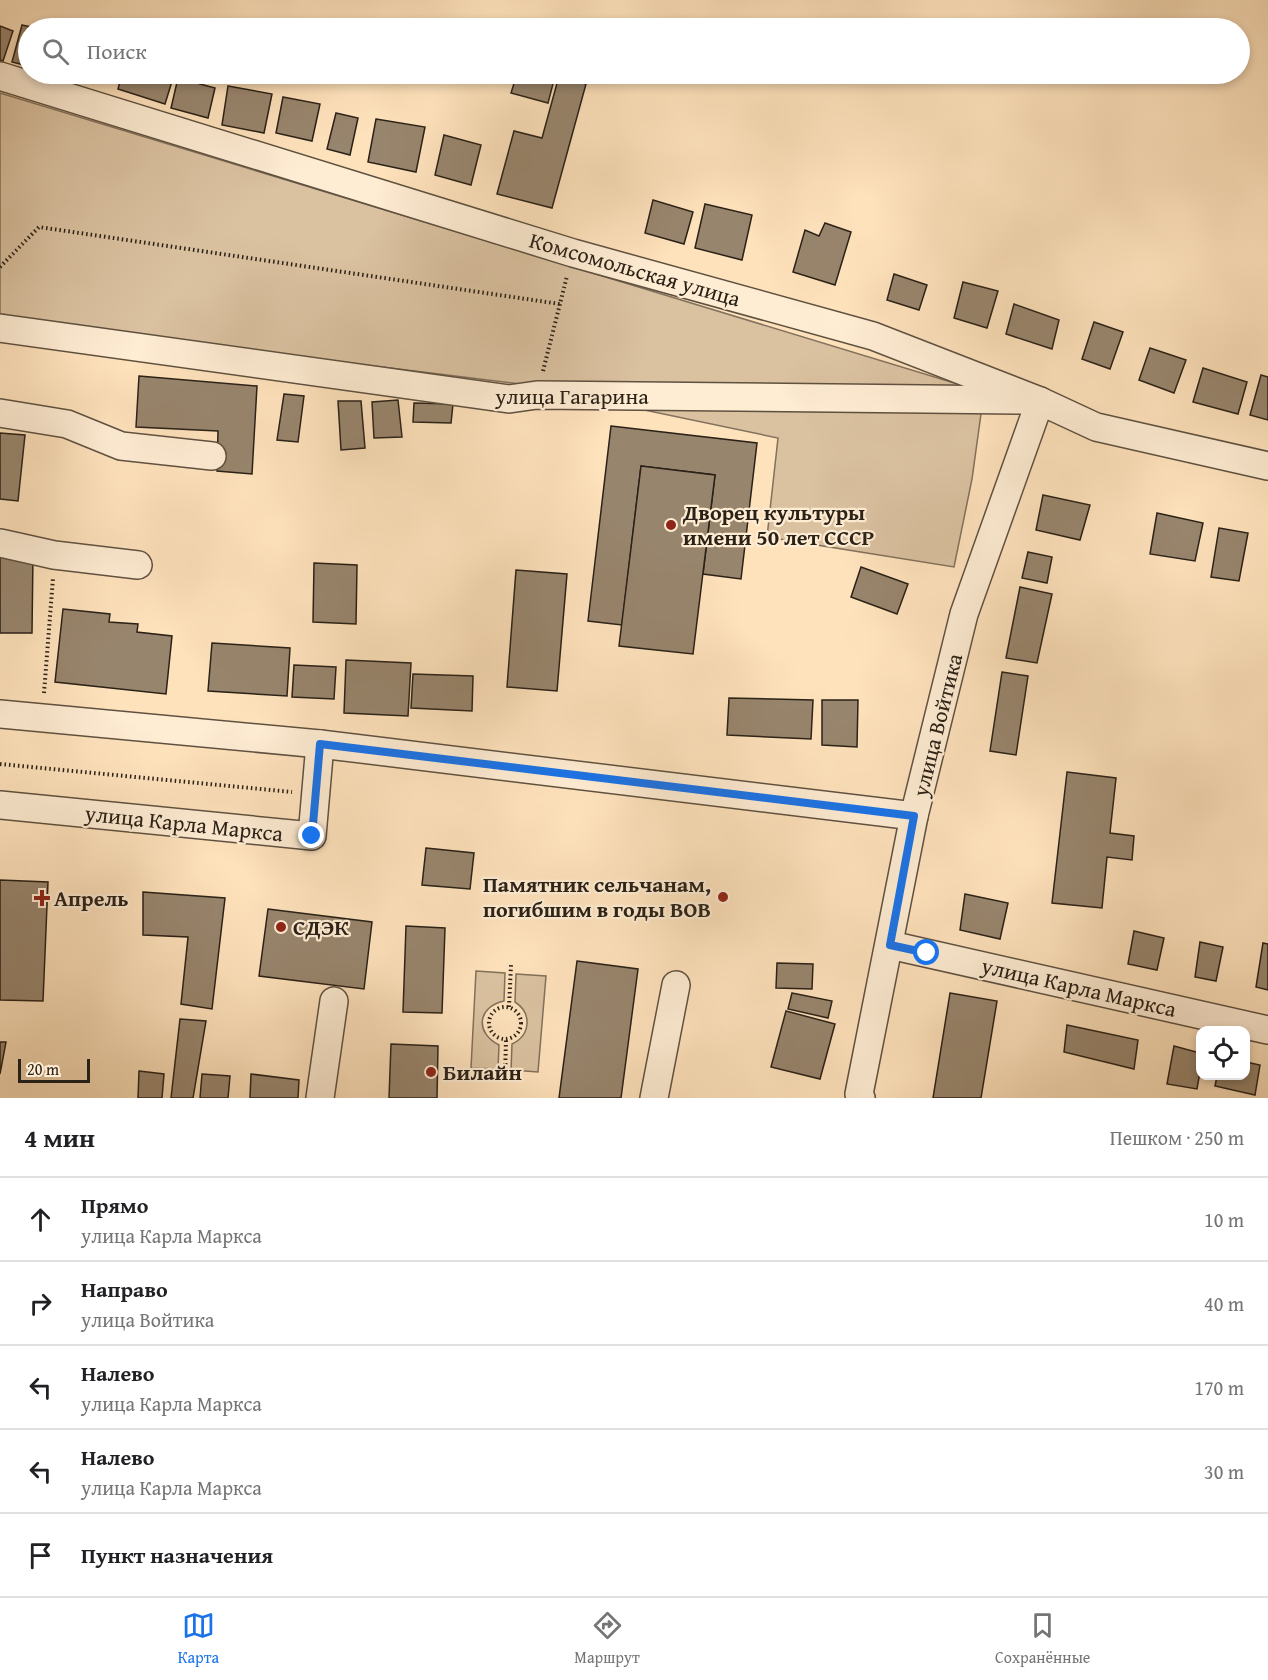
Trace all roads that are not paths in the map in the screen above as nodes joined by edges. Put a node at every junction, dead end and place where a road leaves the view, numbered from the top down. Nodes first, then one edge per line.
1 (0, 76) edge
2 (18, 82) edge
3 (26, 84) edge
4 (0, 328) edge
5 (1040, 401) junction
6 (0, 413) edge
7 (212, 456) dead end
8 (1268, 466) edge
9 (0, 543) edge
10 (138, 565) dead end
11 (0, 714) edge
12 (320, 744) junction
13 (0, 805) edge
14 (914, 816) junction
15 (890, 945) junction
16 (676, 985) dead end
17 (334, 1001) dead end
18 (1268, 1030) edge
19 (860, 1096) edge
20 (320, 1098) edge
21 (654, 1098) edge

1 - 2 street, Комсомольская улица
3 - 5 street, Комсомольская улица
4 - 5 street, улица Гагарина
5 - 8 street, Комсомольская улица
5 - 14 street, улица Войтика
6 - 7 street
9 - 10 street
11 - 12 street
12 - 13 street, улица Карла Маркса
12 - 14 street
14 - 15 street, улица Войтика
15 - 18 street, улица Карла Маркса
15 - 19 street, улица Войтика
16 - 21 street
17 - 20 street

